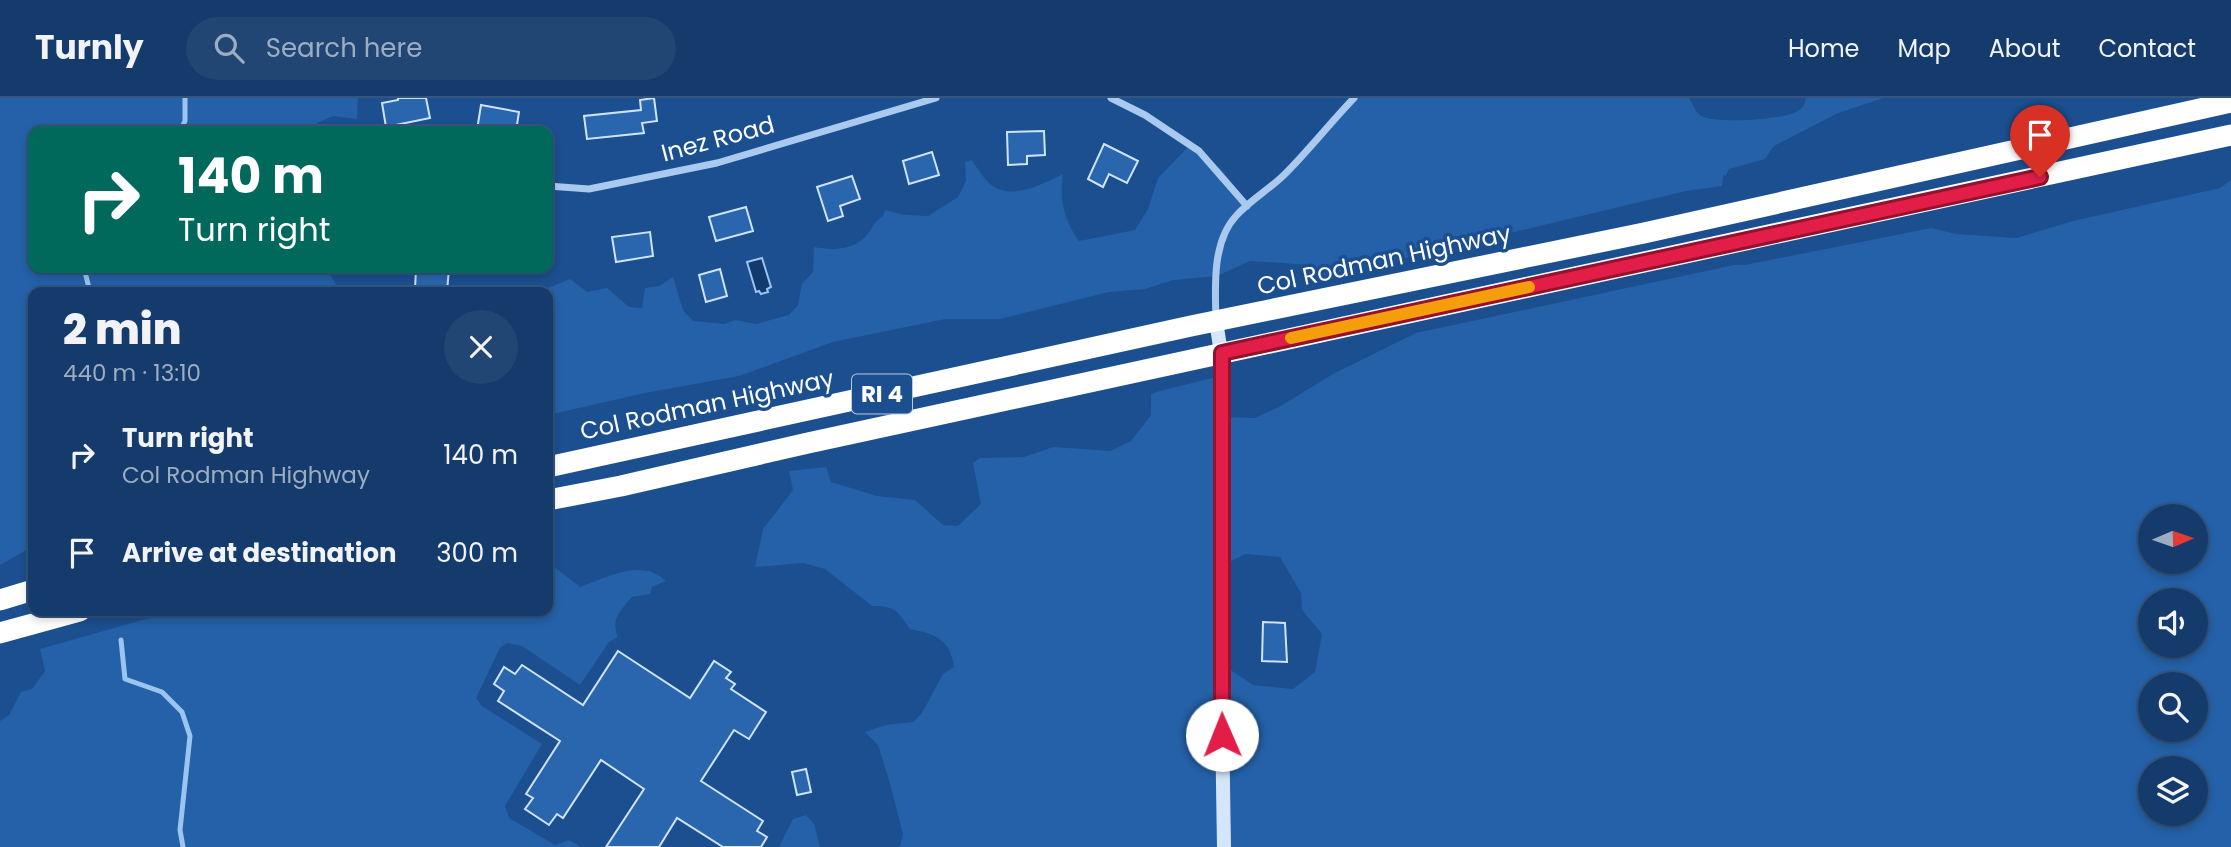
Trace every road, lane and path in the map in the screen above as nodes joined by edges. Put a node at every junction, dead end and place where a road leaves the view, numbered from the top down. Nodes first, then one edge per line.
1 (936, 98) edge
2 (1111, 98) edge
3 (1354, 98) edge
4 (2231, 102) edge
5 (2231, 135) edge
6 (553, 186) edge
7 (1247, 206) junction
8 (1216, 321) junction
9 (1222, 353) junction
10 (553, 466) edge
11 (553, 499) edge
12 (28, 592) edge
13 (0, 600) edge
14 (62, 616) edge
15 (0, 633) edge
16 (1224, 847) edge

1 - 6 street, Inez Road
2 - 7 street
3 - 7 street
4 - 8 highway, Col Rodman Highway / RI 4
5 - 9 highway, RI 4
7 - 8 street
8 - 9 street
8 - 10 highway, Col Rodman Highway / RI 4
9 - 11 highway, RI 4
9 - 16 street
12 - 13 highway
14 - 15 highway

